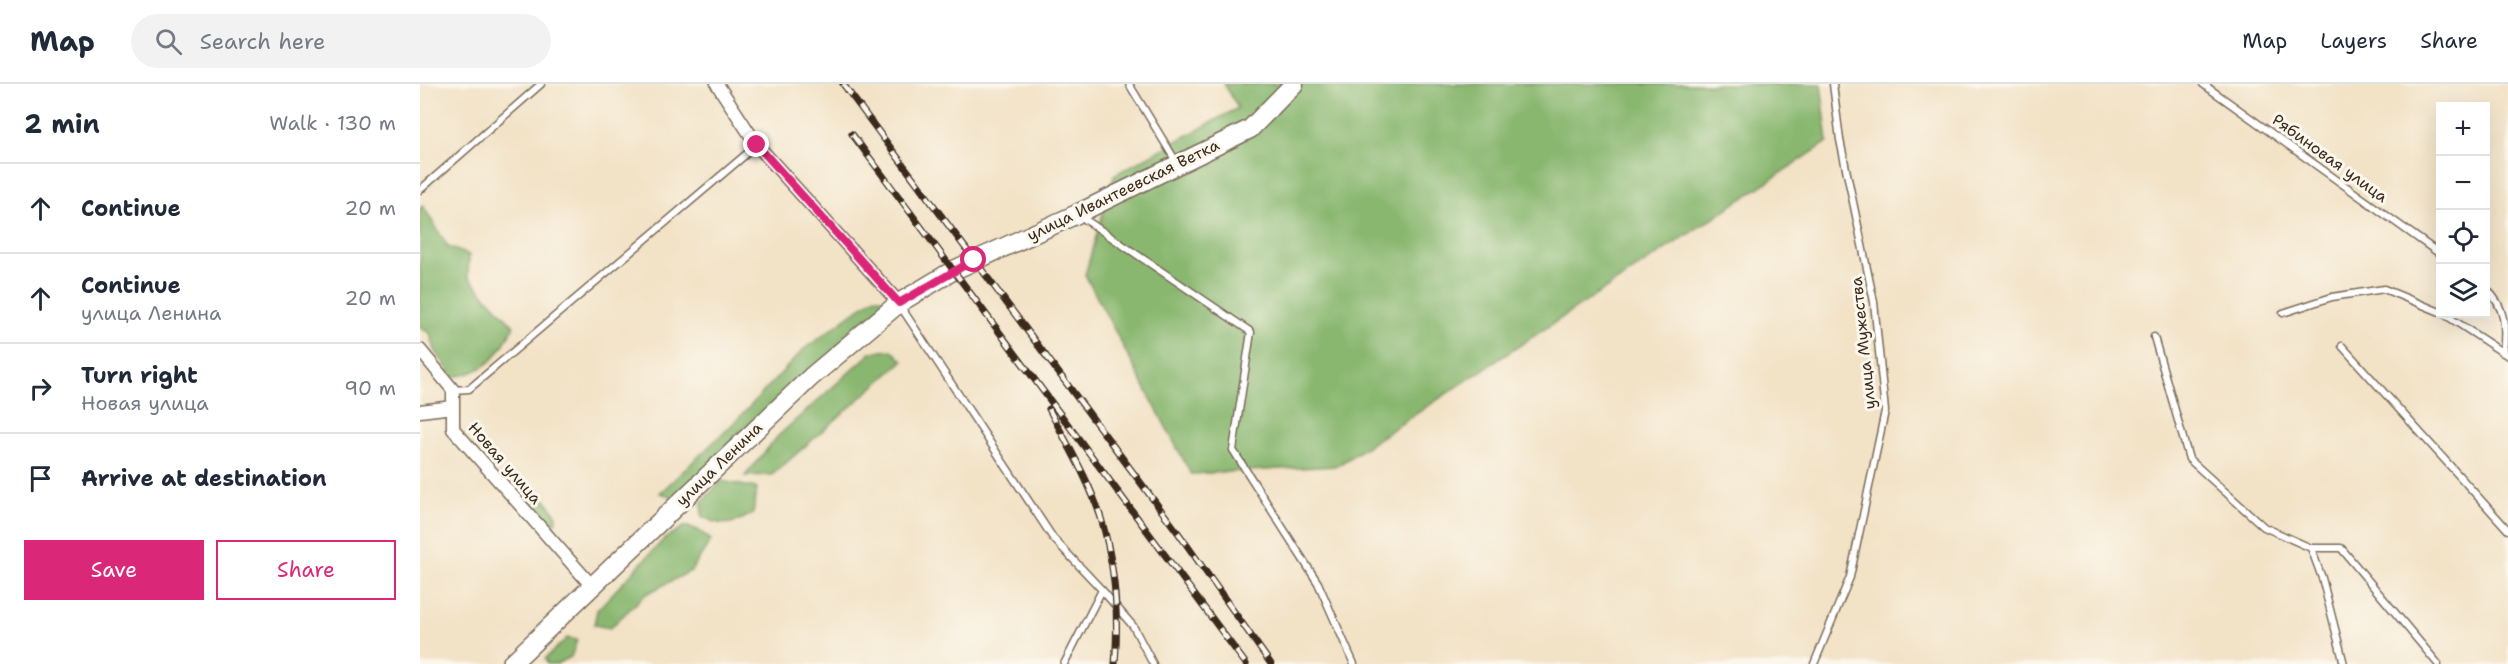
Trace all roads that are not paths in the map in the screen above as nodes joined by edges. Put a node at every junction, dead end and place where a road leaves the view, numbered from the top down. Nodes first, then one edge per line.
1 (541, 84) edge
2 (717, 84) edge
3 (1129, 84) edge
4 (1294, 84) edge
5 (1833, 84) edge
6 (2204, 84) edge
7 (757, 145) junction
8 (1178, 163) junction
9 (420, 190) edge
10 (1077, 214) junction
11 (2436, 251) edge
12 (939, 278) joint
13 (2490, 293) edge
14 (899, 303) junction
15 (2436, 311) edge
16 (2283, 313) dead end
17 (2450, 318) edge
18 (2154, 336) dead end
19 (2342, 346) dead end
20 (2508, 347) edge
21 (420, 350) edge
22 (2506, 355) edge
23 (453, 390) junction
24 (453, 407) junction
25 (420, 411) edge
26 (2508, 530) edge
27 (2311, 548) junction
28 (592, 586) junction
29 (1102, 590) junction
30 (515, 663) edge
31 (1064, 664) edge
32 (1153, 664) edge
33 (1354, 664) edge
34 (1814, 664) edge
35 (2344, 664) edge
36 (2438, 664) edge

1 - 9 lane
2 - 7 street
3 - 8 lane
4 - 8 main road, улица Ивантеевская Ветка
5 - 34 lane, улица Мужества
6 - 11 lane, Рябиновая улица
7 - 14 street
7 - 23 lane
8 - 10 main road, улица Ивантеевская Ветка
10 - 12 main road, улица Ивантеевская Ветка
10 - 33 lane
12 - 14 main road, улица Ленина
13 - 22 lane
14 - 28 main road, улица Ленина
14 - 29 lane
15 - 16 lane
17 - 22 lane
18 - 27 lane
19 - 26 lane
20 - 22 lane
21 - 23 street
23 - 24 street, Новая улица
24 - 25 street
24 - 28 street, Новая улица
27 - 35 lane
27 - 36 lane
28 - 30 main road, улица Ленина
29 - 31 lane
29 - 32 lane

